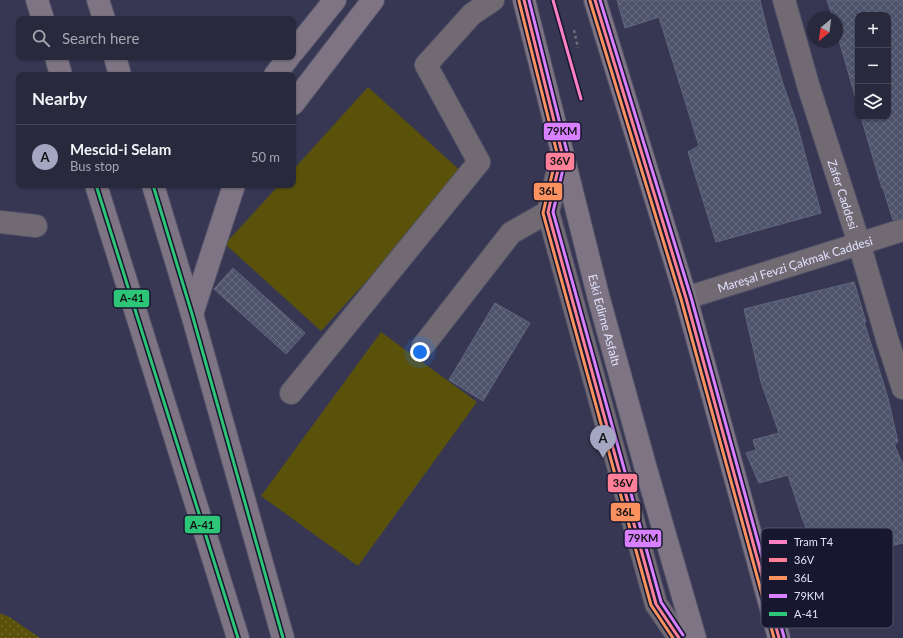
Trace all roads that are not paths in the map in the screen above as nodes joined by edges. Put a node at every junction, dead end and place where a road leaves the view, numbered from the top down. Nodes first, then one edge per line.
1 (37, 0) edge
2 (98, 0) edge
3 (335, 0) edge
4 (373, 0) edge
5 (493, 0) edge
6 (524, 0) edge
7 (595, 0) edge
8 (784, 0) edge
9 (43, 16) edge
10 (103, 16) edge
11 (296, 48) edge
12 (57, 60) edge
13 (116, 60) edge
14 (287, 60) edge
15 (61, 72) edge
16 (119, 72) edge
17 (277, 72) edge
18 (296, 100) edge
19 (562, 153) junction
20 (97, 188) edge
21 (154, 188) edge
22 (232, 188) edge
23 (548, 212) junction
24 (0, 222) edge
25 (36, 226) dead end
26 (903, 230) edge
27 (860, 243) junction
28 (686, 298) junction
29 (192, 314) junction
30 (423, 346) dead end
31 (903, 388) edge
32 (291, 393) dead end
33 (761, 575) edge
34 (775, 628) edge
35 (238, 638) edge
36 (283, 638) edge
37 (679, 638) edge
38 (695, 638) edge
39 (778, 638) edge

1 - 9 main road
2 - 10 main road
3 - 11 main road
4 - 18 main road
5 - 32 street
6 - 19 main road, Eski Edirne Asfaltı
7 - 28 main road
8 - 27 street, Zafer Caddesi
12 - 15 main road
13 - 16 main road
14 - 17 main road
19 - 23 street
19 - 38 main road, Eski Edirne Asfaltı
20 - 35 main road
21 - 29 main road
22 - 29 main road
23 - 30 street
23 - 37 street
24 - 25 street
26 - 27 street, Mareşal Fevzi Çakmak Caddesi
27 - 28 street, Mareşal Fevzi Çakmak Caddesi
27 - 31 street, Zafer Caddesi
28 - 33 main road
29 - 36 main road
34 - 39 main road

